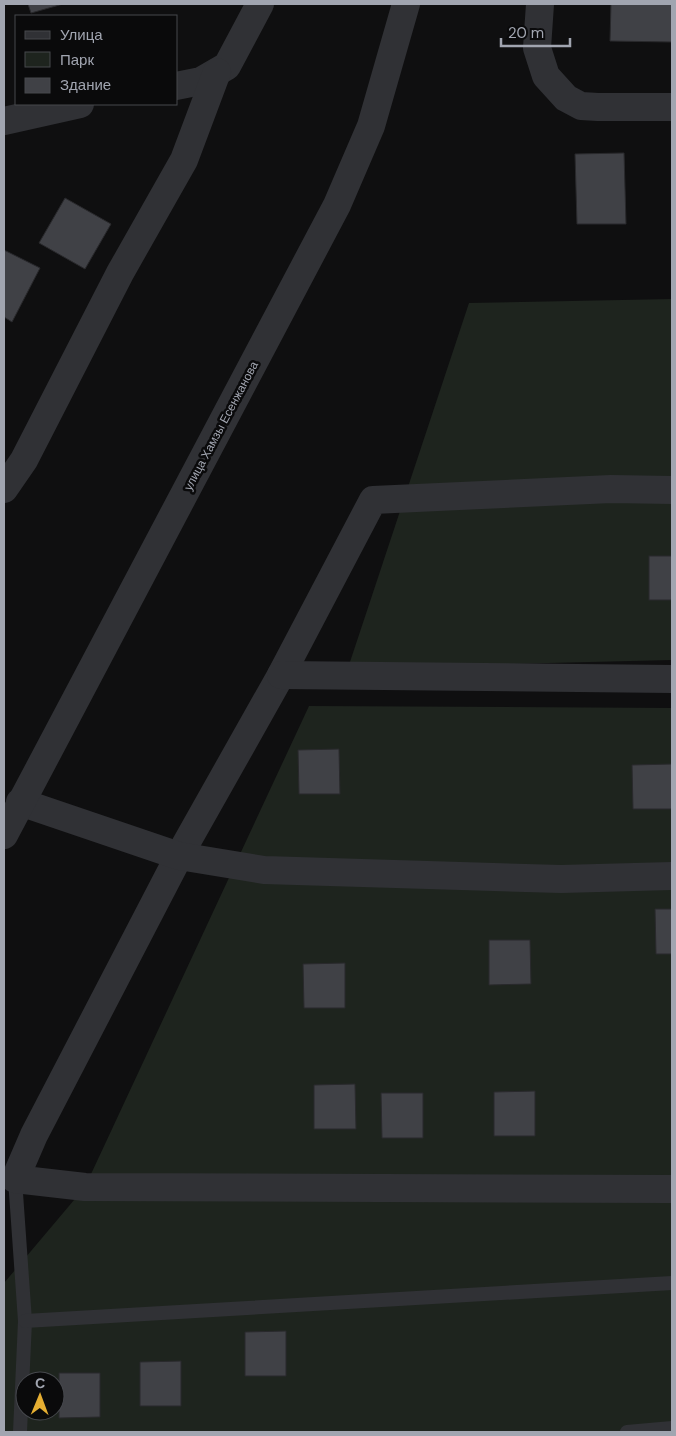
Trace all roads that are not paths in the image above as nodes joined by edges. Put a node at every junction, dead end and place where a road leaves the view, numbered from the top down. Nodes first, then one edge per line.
1 (260, 4) edge
2 (406, 4) edge
3 (540, 4) edge
4 (217, 72) junction
5 (178, 86) edge
6 (76, 105) edge
7 (672, 107) edge
8 (5, 122) edge
9 (4, 489) edge
10 (672, 490) edge
11 (281, 676) junction
12 (672, 679) edge
13 (20, 802) junction
14 (4, 835) edge
15 (180, 856) junction
16 (672, 876) edge
17 (15, 1179) junction
18 (672, 1189) edge
19 (672, 1283) edge
20 (25, 1321) junction
21 (672, 1428) edge
22 (20, 1432) edge
23 (627, 1432) edge

1 - 4 street
2 - 13 street, улица Хамзы Есенжанова
3 - 7 street
4 - 5 street
4 - 9 street
6 - 8 street
10 - 11 street
11 - 12 street
11 - 15 street
13 - 14 street, улица Хамзы Есенжанова
13 - 15 street
15 - 16 street
15 - 17 street
17 - 18 street
17 - 20 lane
19 - 20 lane
20 - 22 lane
21 - 23 lane

